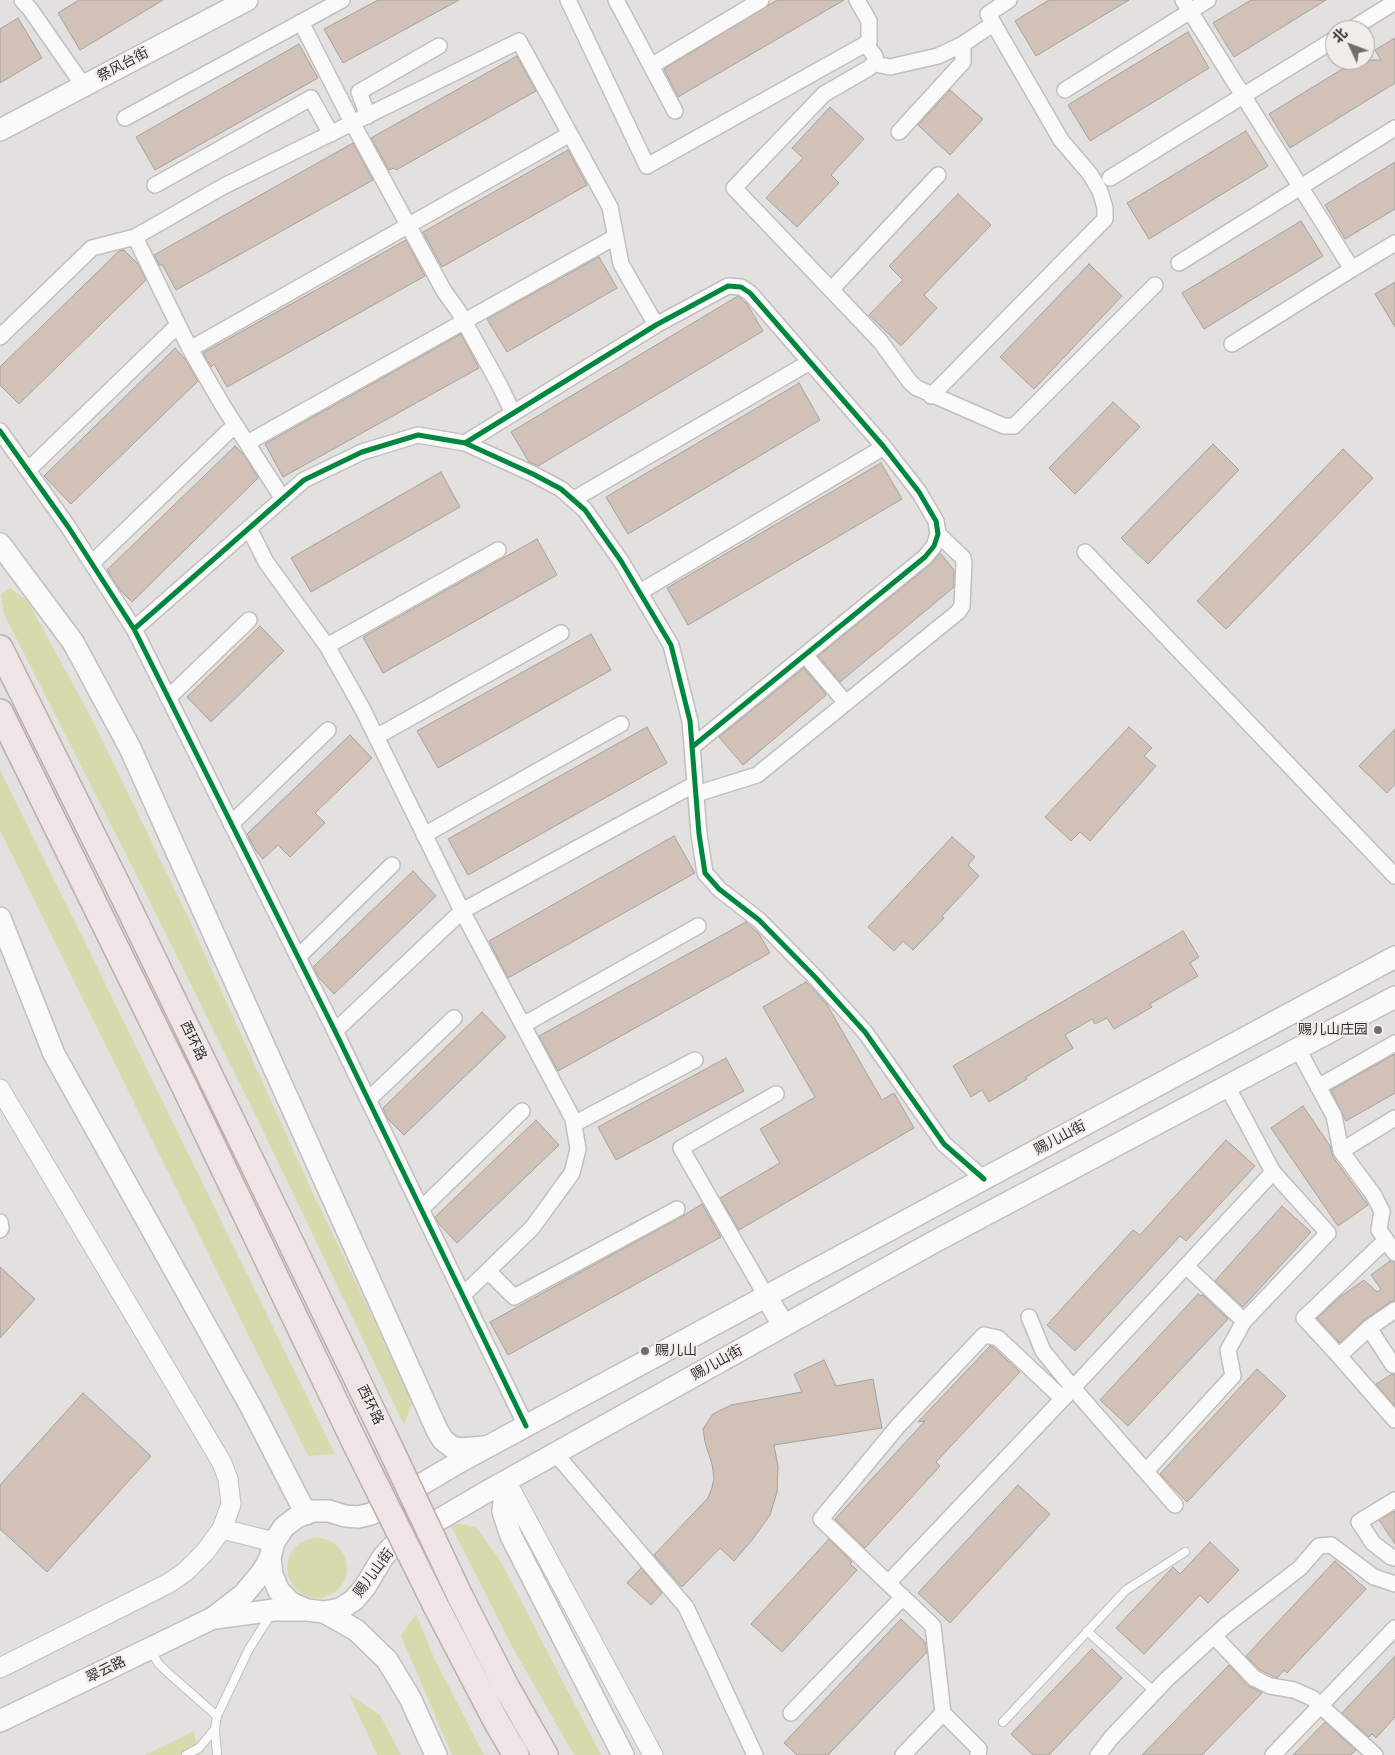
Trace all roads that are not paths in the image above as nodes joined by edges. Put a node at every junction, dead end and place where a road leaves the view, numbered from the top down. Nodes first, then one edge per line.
1 (22, 0) edge
2 (247, 0) edge
3 (342, 0) edge
4 (568, 0) edge
5 (616, 0) edge
6 (761, 0) edge
7 (857, 0) edge
8 (1009, 0) edge
9 (1208, 0) edge
10 (1395, 2) edge
11 (1186, 6) edge
12 (1366, 20) edge
13 (301, 22) junction
14 (993, 24) junction
15 (865, 44) junction
16 (963, 44) junction
17 (439, 46) dead end
18 (1325, 46) edge
19 (875, 62) junction
20 (651, 66) junction
21 (83, 86) junction
22 (1065, 90) dead end
23 (1244, 96) junction
24 (675, 111) dead end
25 (368, 116) junction
26 (125, 118) dead end
27 (353, 124) junction
28 (1395, 128) edge
29 (0, 130) edge
30 (899, 132) dead end
31 (331, 134) junction
32 (570, 134) junction
33 (938, 176) dead end
34 (1110, 178) dead end
35 (155, 185) dead end
36 (1300, 187) junction
37 (408, 225) junction
38 (135, 237) junction
39 (615, 237) junction
40 (1395, 243) edge
41 (1179, 263) dead end
42 (1352, 269) junction
43 (1156, 285) dead end
44 (831, 290) junction
45 (465, 322) junction
46 (178, 325) junction
47 (656, 326) junction
48 (0, 337) edge
49 (1232, 344) dead end
50 (190, 349) junction
51 (810, 362) junction
52 (931, 396) junction
53 (513, 413) junction
54 (236, 425) junction
55 (0, 431) edge
56 (247, 443) junction
57 (465, 443) junction
58 (884, 447) junction
59 (28, 470) junction
60 (283, 498) junction
61 (574, 499) junction
62 (249, 528) junction
63 (0, 534) edge
64 (938, 534) junction
65 (0, 544) edge
66 (498, 550) dead end
67 (1085, 552) dead end
68 (92, 563) junction
69 (32, 586) junction
70 (640, 592) junction
71 (249, 620) dead end
72 (134, 629) junction
73 (561, 633) dead end
74 (327, 646) junction
75 (0, 648) edge
76 (805, 655) junction
77 (168, 698) junction
78 (846, 702) junction
79 (0, 712) edge
80 (620, 724) dead end
81 (328, 730) dead end
82 (376, 737) junction
83 (692, 747) junction
84 (696, 789) junction
85 (231, 824) junction
86 (424, 835) junction
87 (392, 865) dead end
88 (1395, 876) edge
89 (462, 911) junction
90 (0, 918) edge
91 (698, 926) dead end
92 (298, 957) junction
93 (1395, 957) edge
94 (1395, 997) edge
95 (454, 1018) dead end
96 (523, 1025) junction
97 (335, 1031) junction
98 (1395, 1043) edge
99 (1298, 1049) junction
100 (695, 1060) dead end
101 (1227, 1086) junction
102 (1318, 1087) junction
103 (0, 1089) edge
104 (776, 1094) dead end
105 (368, 1100) junction
106 (522, 1111) dead end
107 (1395, 1118) edge
108 (574, 1124) junction
109 (1341, 1151) junction
110 (1273, 1172) junction
111 (984, 1179) junction
112 (420, 1209) junction
113 (677, 1209) dead end
114 (1395, 1221) edge
115 (0, 1222) edge
116 (0, 1230) edge
117 (1383, 1235) junction
118 (1395, 1253) edge
119 (1186, 1266) junction
120 (488, 1271) junction
121 (462, 1296) junction
122 (766, 1296) junction
123 (1395, 1310) edge
124 (1029, 1317) dead end
125 (1244, 1321) junction
126 (784, 1326) junction
127 (1369, 1328) junction
128 (1339, 1356) junction
129 (1395, 1364) edge
130 (1068, 1394) junction
131 (1395, 1420) edge
132 (526, 1426) junction
133 (487, 1447) junction
134 (555, 1454) junction
135 (1146, 1471) junction
136 (506, 1481) junction
137 (1395, 1500) edge
138 (1175, 1505) dead end
139 (306, 1514) junction
140 (222, 1529) junction
141 (272, 1550) junction
142 (1185, 1552) dead end
143 (1395, 1558) edge
144 (888, 1584) junction
145 (1395, 1584) edge
146 (903, 1597) junction
147 (274, 1610) junction
148 (315, 1611) junction
149 (212, 1618) junction
150 (1395, 1628) edge
151 (1087, 1631) junction
152 (1214, 1636) junction
153 (150, 1649) junction
154 (0, 1668) edge
155 (1155, 1692) junction
156 (1321, 1705) junction
157 (791, 1713) dead end
158 (943, 1713) junction
159 (217, 1716) junction
160 (0, 1721) edge
161 (1003, 1722) dead end
162 (215, 1729) junction
163 (186, 1755) edge
164 (217, 1755) edge
165 (436, 1755) edge
166 (516, 1755) edge
167 (545, 1755) edge
168 (623, 1755) edge
169 (653, 1755) edge
170 (755, 1755) edge
171 (903, 1755) edge
172 (978, 1755) edge
173 (1100, 1755) edge
174 (1273, 1755) edge
175 (1375, 1755) edge

1 - 21 street
2 - 21 main road, 祭风台街
3 - 13 street
4 - 15 street
5 - 20 street
6 - 20 street
7 - 15 street
8 - 14 street
9 - 11 street
10 - 12 street
11 - 22 street
11 - 23 street
13 - 26 street
13 - 27 street
14 - 16 street
14 - 52 street
15 - 19 street
16 - 19 street
16 - 30 street
17 - 25 street
18 - 23 street
19 - 44 street
20 - 24 street
21 - 29 main road, 祭风台街
23 - 34 street
23 - 36 street
25 - 27 street
25 - 32 street
27 - 31 street
27 - 37 street
28 - 36 street
31 - 35 street
31 - 38 street
32 - 37 street
32 - 39 street
33 - 44 street
36 - 41 street
36 - 42 street
37 - 45 street
37 - 50 street
38 - 46 street
38 - 48 street
39 - 45 street
39 - 47 street
40 - 42 street
42 - 49 street
43 - 52 street
44 - 52 street
45 - 53 street
45 - 56 street
46 - 50 street
46 - 59 street
47 - 51 street
47 - 53 street
50 - 54 street
51 - 58 street
51 - 61 street
53 - 57 street
54 - 56 street
54 - 68 street
55 - 59 street
56 - 60 street
57 - 60 street
57 - 61 street
58 - 64 street
58 - 70 street
59 - 68 street
60 - 62 street
61 - 70 street
62 - 72 street
62 - 74 street
63 - 69 street
64 - 76 street
64 - 78 street
65 - 69 main road
66 - 74 street
67 - 88 street
68 - 72 street
69 - 133 main road
70 - 83 street
71 - 77 street
72 - 77 street
73 - 82 street
74 - 82 street
75 - 167 highway, 西环路, bridge
76 - 78 street
76 - 83 street
77 - 85 street
78 - 84 street
79 - 166 highway, 西环路, bridge
80 - 86 street
81 - 85 street
82 - 86 street
83 - 84 street
84 - 89 street
84 - 111 street
85 - 92 street
86 - 89 street
87 - 92 street
89 - 96 street
89 - 97 street
90 - 139 main road
91 - 96 street
92 - 97 street
93 - 111 main road, 赐儿山街
94 - 99 main road, 赐儿山街
95 - 105 street
96 - 108 street
97 - 105 street
98 - 102 street
99 - 101 main road, 赐儿山街
99 - 102 street
100 - 108 street
101 - 110 street
101 - 126 main road, 赐儿山街
102 - 109 street
103 - 140 street
104 - 122 street
105 - 112 street
106 - 112 street
107 - 109 street
108 - 120 street
109 - 117 street
110 - 119 street
110 - 125 street
111 - 122 main road, 赐儿山街
112 - 121 street
113 - 120 street
114 - 117 street
115 - 116 street
117 - 118 street
117 - 128 street
119 - 125 street
119 - 130 street
120 - 121 street
121 - 132 street
122 - 126 main road
122 - 132 main road, 赐儿山街
123 - 127 street
124 - 130 street
125 - 135 street
126 - 134 main road, 赐儿山街
127 - 128 street
127 - 129 street
128 - 131 street
130 - 135 street
130 - 144 street
130 - 144 street
132 - 133 main road, 赐儿山街
133 - 139 main road, 赐儿山街
134 - 136 main road, 赐儿山街
134 - 170 street
135 - 138 street
136 - 148 main road, 赐儿山街
136 - 168 main road
136 - 169 street
137 - 143 street
139 - 141 main road, 赐儿山街
140 - 141 street
140 - 154 street
141 - 148 main road
141 - 149 main road, 赐儿山街
142 - 151 lane
144 - 146 street
145 - 152 street
146 - 157 street
146 - 158 street
147 - 148 main road
147 - 149 main road
147 - 159 lane
148 - 165 main road
149 - 153 main road, 翠云路
150 - 156 street
151 - 155 lane
151 - 161 lane
152 - 155 street
152 - 156 street
153 - 159 lane
153 - 160 main road, 翠云路
155 - 173 street
156 - 174 street
156 - 175 street
158 - 171 street
158 - 172 street
159 - 162 lane
162 - 163 lane
162 - 164 lane

